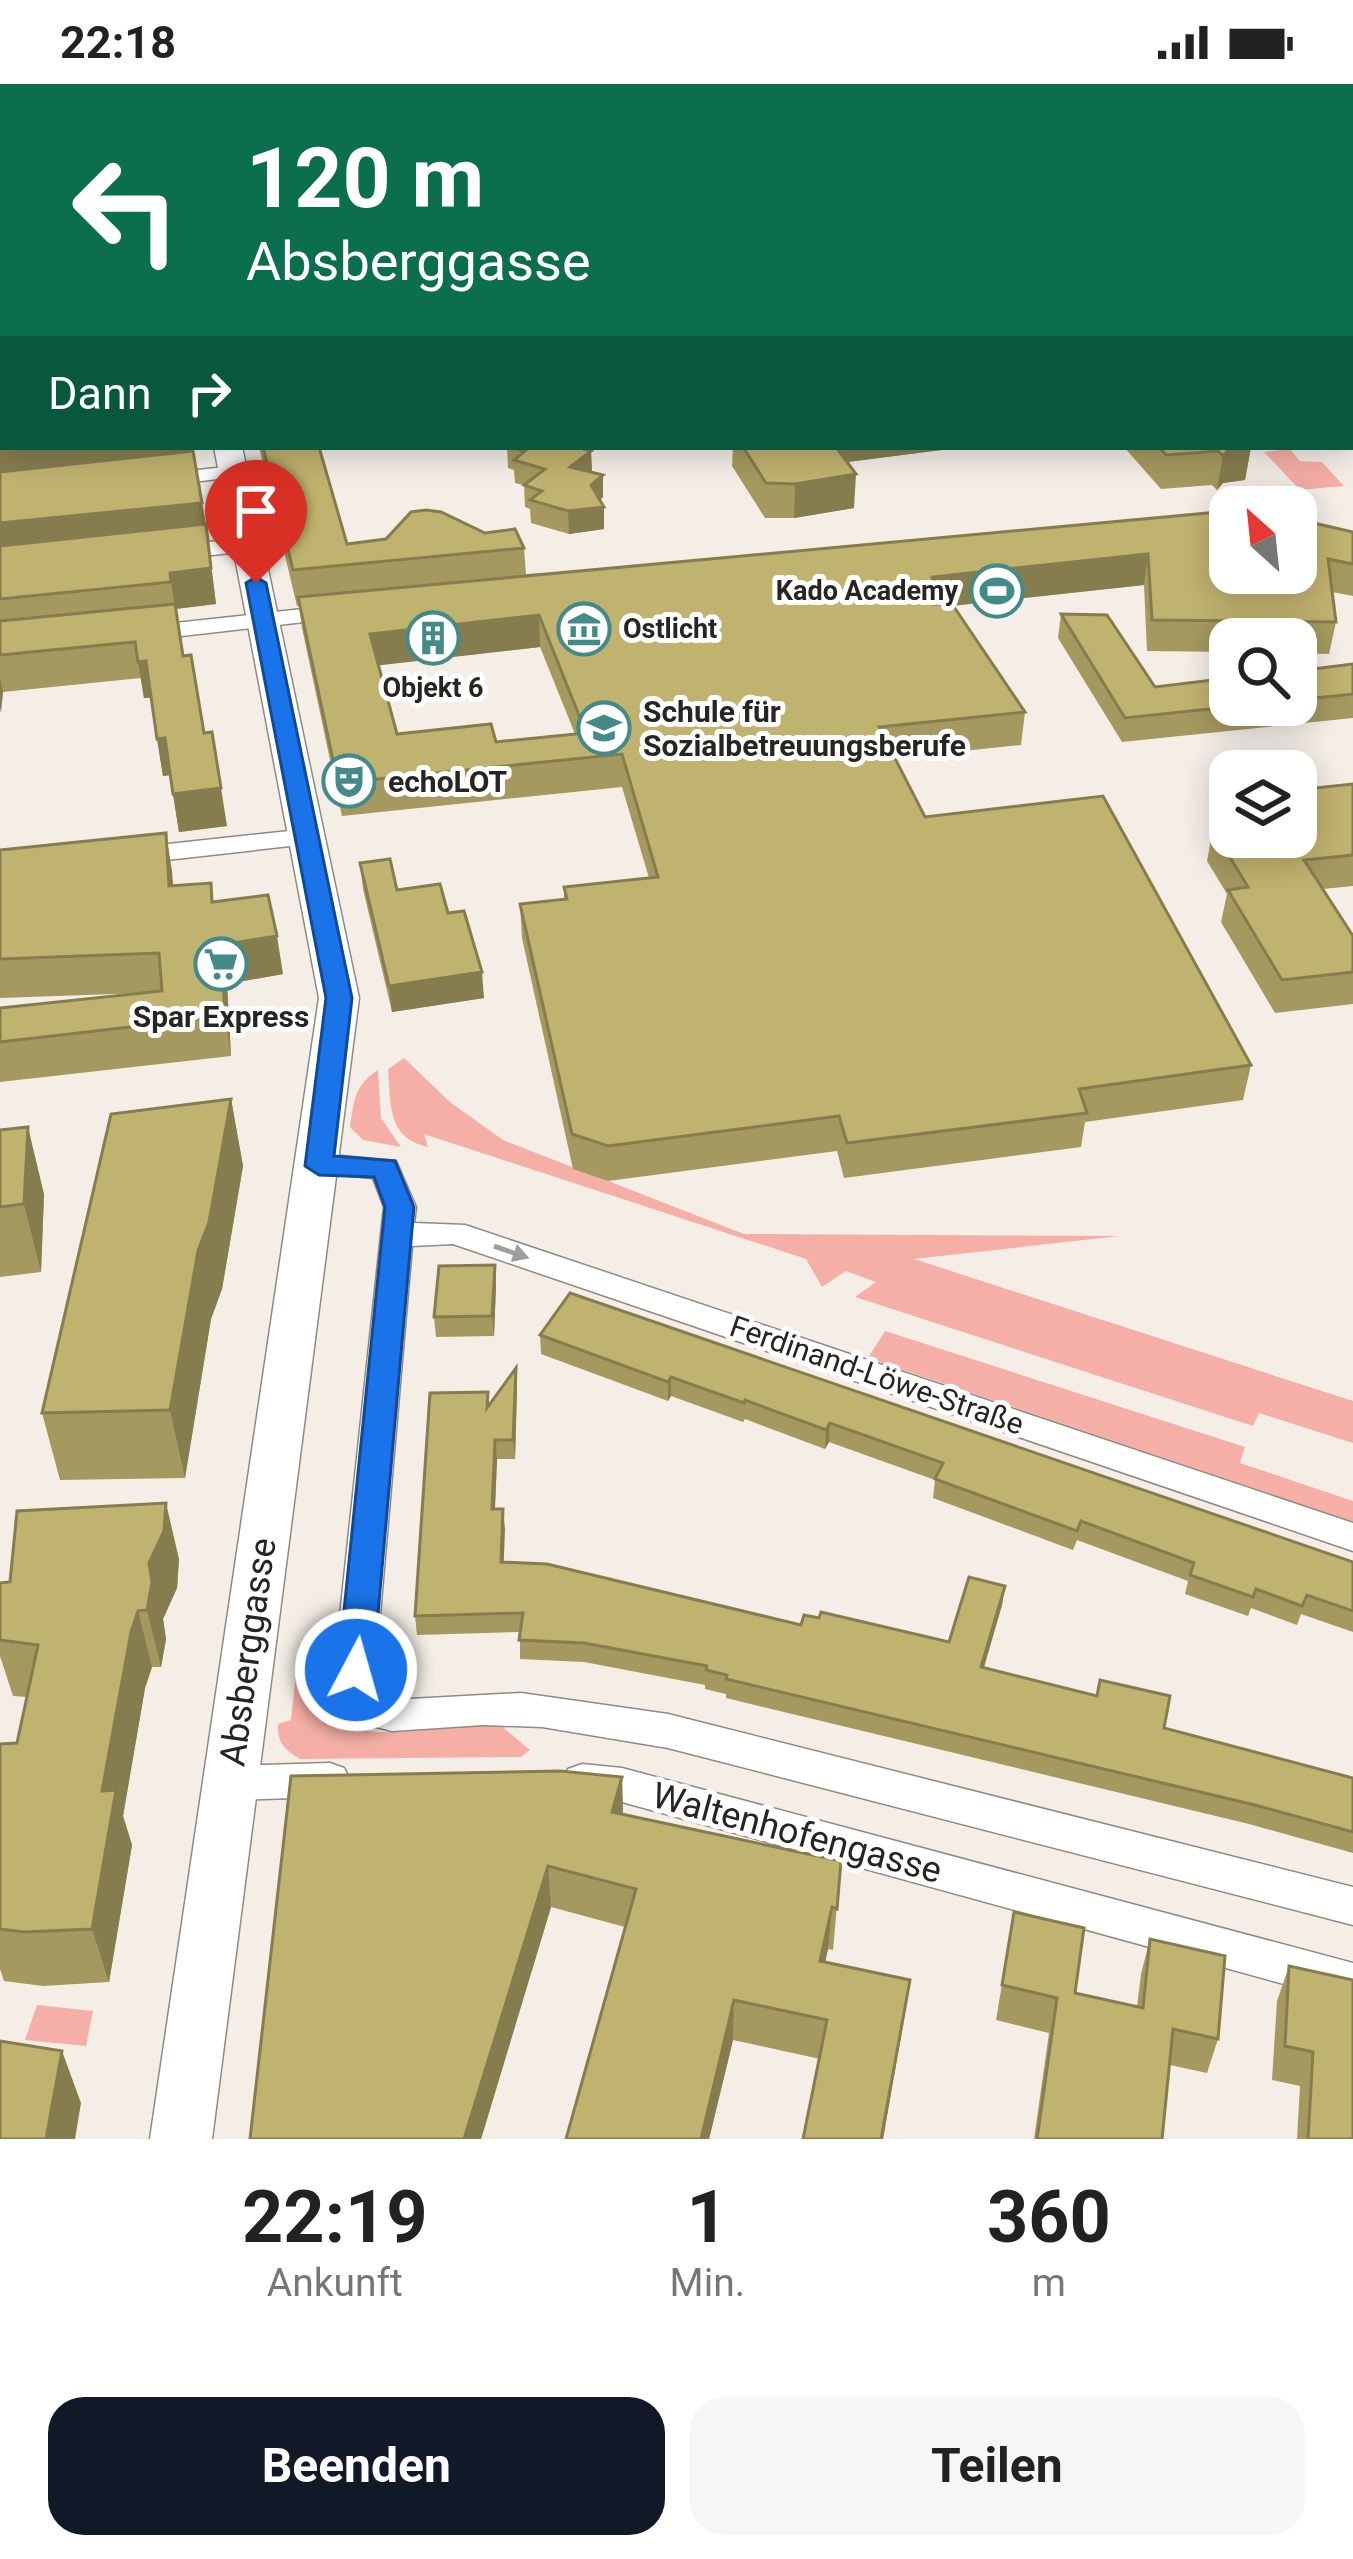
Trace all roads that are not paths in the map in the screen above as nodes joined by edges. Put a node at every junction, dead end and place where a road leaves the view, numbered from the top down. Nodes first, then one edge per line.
1 (231, 459) edge
2 (141, 482) edge
3 (248, 545) junction
4 (135, 556) edge
5 (373, 608) edge
6 (264, 622) junction
7 (106, 637) edge
8 (308, 837) junction
9 (115, 857) edge
10 (319, 1166) junction
11 (397, 1235) junction
12 (1353, 1537) edge
13 (544, 1776) edge
14 (371, 1778) edge
15 (229, 1783) junction
16 (1353, 1906) edge
17 (1353, 1983) edge
18 (181, 2139) edge

1 - 2 street
1 - 3 street, Absberggasse
3 - 4 street
3 - 6 street, Absberggasse
5 - 6 street
6 - 7 street
6 - 8 street, Absberggasse
8 - 9 street
8 - 10 street, Absberggasse
10 - 11 street
10 - 15 street, Absberggasse
11 -> 12 street, Ferdinand-Löwe-Straße
11 - 16 street, Waltenhofengasse
13 - 17 street, Waltenhofengasse
14 - 15 street
15 - 18 street, Absberggasse

